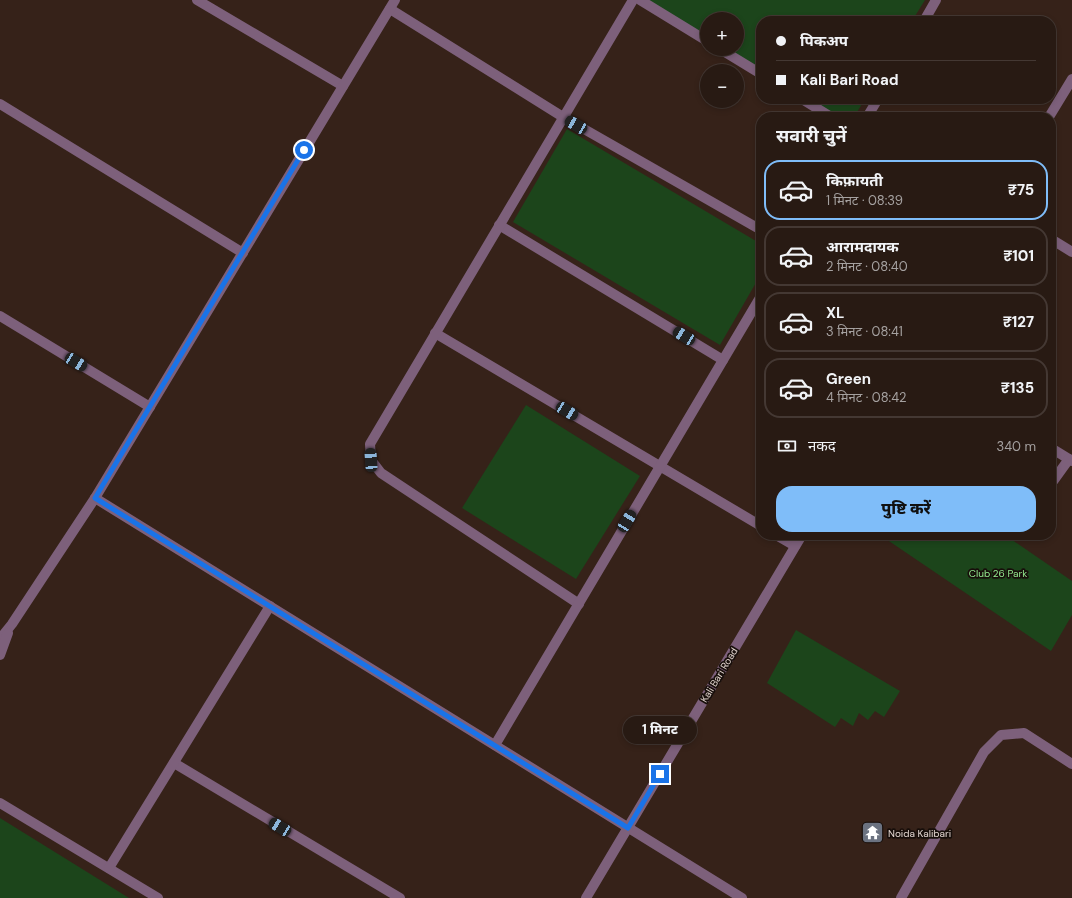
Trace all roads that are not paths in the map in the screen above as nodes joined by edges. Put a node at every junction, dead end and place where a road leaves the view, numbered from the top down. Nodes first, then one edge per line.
1 (197, 0) edge
2 (633, 0) edge
3 (640, 0) edge
4 (936, 0) edge
5 (392, 4) edge
6 (927, 16) edge
7 (700, 37) edge
8 (731, 56) edge
9 (756, 71) edge
10 (1072, 78) edge
11 (343, 86) junction
12 (0, 104) edge
13 (810, 104) edge
14 (823, 112) edge
15 (1052, 112) edge
16 (563, 117) junction
17 (499, 225) junction
18 (756, 227) edge
19 (1056, 242) edge
20 (1072, 252) edge
21 (243, 253) junction
22 (756, 304) edge
23 (0, 316) edge
24 (435, 333) junction
25 (723, 360) junction
26 (150, 407) junction
27 (1056, 451) edge
28 (1071, 460) edge
29 (660, 466) junction
30 (1056, 478) edge
31 (95, 498) junction
32 (756, 523) edge
33 (785, 540) edge
34 (799, 540) edge
35 (795, 546) junction
36 (579, 604) junction
37 (270, 606) junction
38 (12, 624) junction
39 (0, 639) edge
40 (0, 655) edge
41 (494, 745) junction
42 (174, 763) junction
43 (1072, 764) edge
44 (0, 803) edge
45 (628, 828) junction
46 (109, 868) junction
47 (158, 898) edge
48 (400, 898) edge
49 (586, 898) edge
50 (742, 898) edge
51 (901, 898) edge

1 - 11 street
2 - 16 street
3 - 7 street
4 - 6 street
5 - 11 street
5 - 16 street
8 - 9 street
10 - 15 street
11 - 21 street
12 - 21 street
13 - 14 street
16 - 17 street
16 - 18 street
17 - 24 street
17 - 25 street
19 - 20 street
21 - 26 street
22 - 25 street
23 - 26 street
24 - 29 street
24 - 36 street
25 - 29 street
26 - 31 street
27 - 28 street
28 - 30 street
29 - 32 street
29 - 36 street
31 - 37 street
31 - 38 street
33 - 35 street
34 - 35 street, Kali Bari Road
35 - 45 street, Kali Bari Road
36 - 41 street
37 - 41 street
37 - 42 street
38 - 39 street
38 - 40 street
41 - 45 street
42 - 46 street
42 - 48 street
43 - 51 street
44 - 46 street
45 - 49 street, Kali Bari Road
45 - 50 street
46 - 47 street

